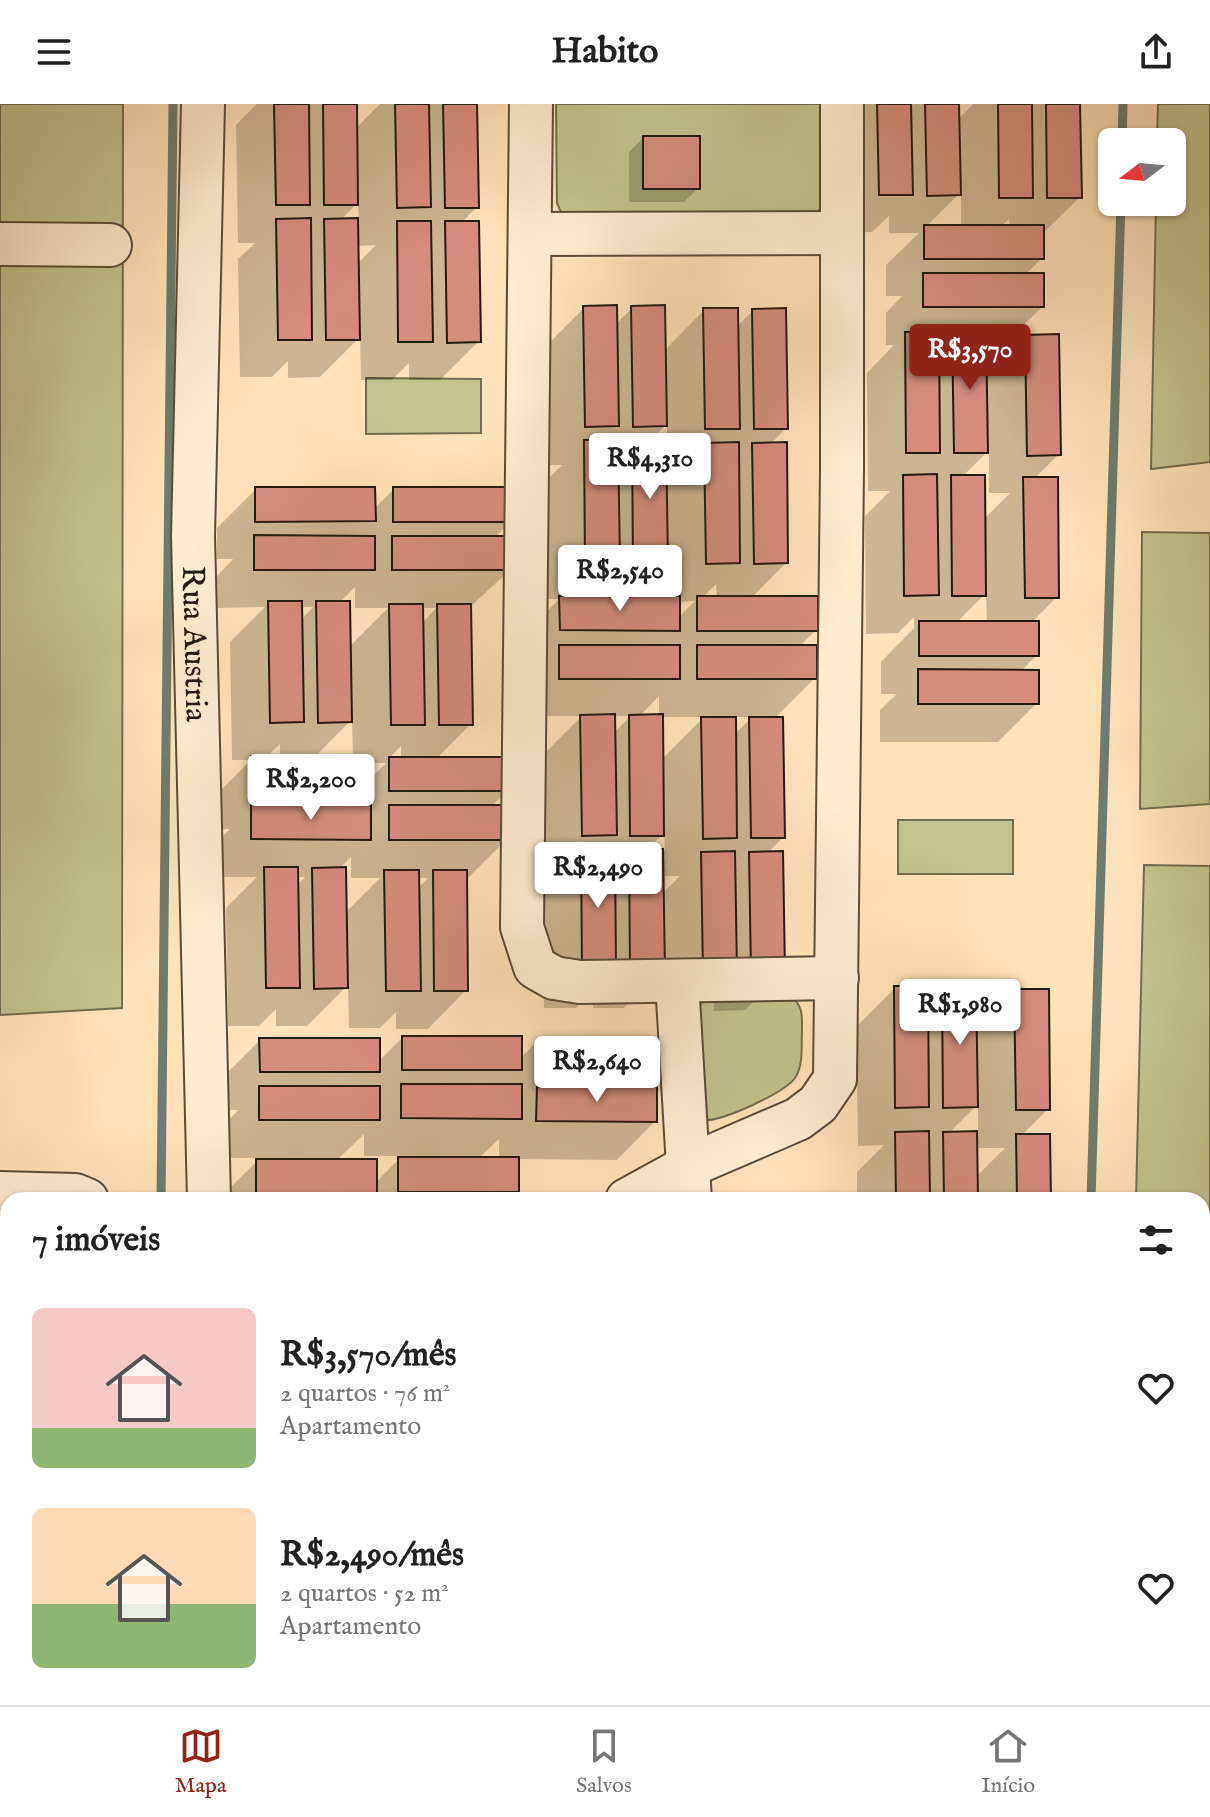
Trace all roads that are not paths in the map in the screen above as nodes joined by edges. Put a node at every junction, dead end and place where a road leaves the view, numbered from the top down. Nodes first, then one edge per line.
1 (203, 104) edge
2 (531, 104) edge
3 (842, 104) edge
4 (841, 233) junction
5 (530, 234) junction
6 (0, 244) edge
7 (110, 245) dead end
8 (837, 978) junction
9 (677, 982) junction
10 (689, 1183) edge
11 (209, 1192) edge
12 (656, 1192) edge

1 - 11 street, Rua Austria
2 - 5 street
3 - 4 street
4 - 5 street
4 - 8 street
5 - 9 street
6 - 7 street
8 - 9 street
8 - 10 street
9 - 10 street
10 - 12 street

